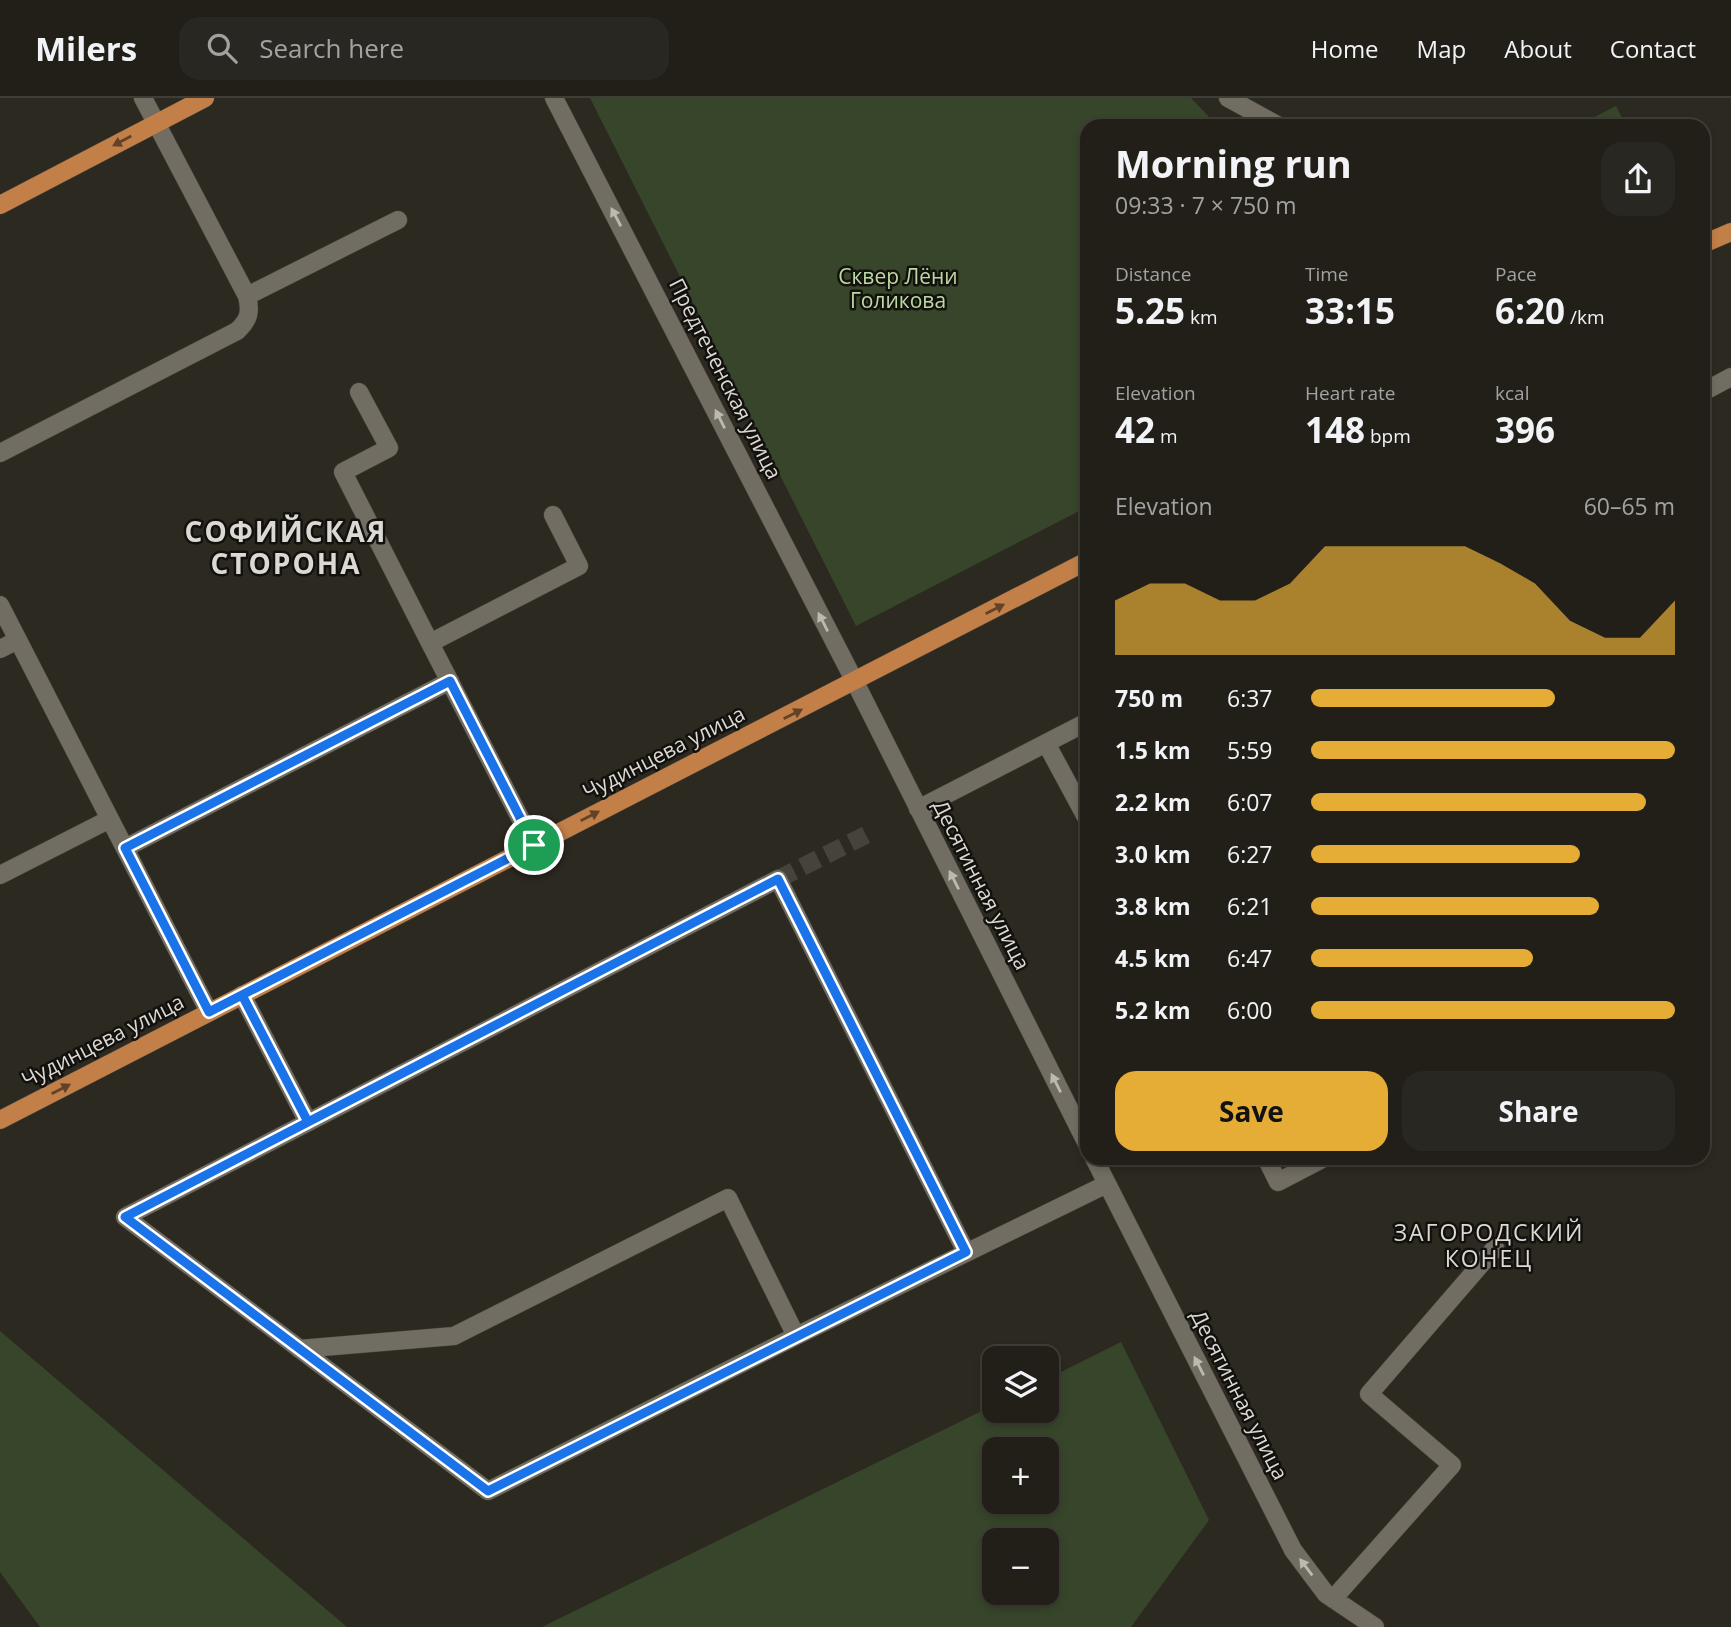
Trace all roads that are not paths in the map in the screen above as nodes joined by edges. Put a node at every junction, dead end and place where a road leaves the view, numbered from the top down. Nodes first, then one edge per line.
1 (143, 98) edge
2 (205, 98) edge
3 (554, 98) edge
4 (1228, 98) edge
5 (1266, 119) edge
6 (157, 123) junction
7 (0, 205) edge
8 (398, 220) dead end
9 (247, 296) junction
10 (1731, 377) edge
11 (1710, 388) edge
12 (359, 392) dead end
13 (0, 453) edge
14 (553, 515) dead end
15 (1080, 565) edge
16 (0, 605) edge
17 (18, 640) junction
18 (430, 643) junction
19 (0, 649) edge
20 (450, 681) junction
21 (855, 682) junction
22 (1080, 726) edge
23 (1046, 743) junction
24 (1080, 806) edge
25 (918, 809) junction
26 (110, 819) junction
27 (534, 845) junction
28 (125, 848) junction
29 (0, 875) edge
30 (242, 995) junction
31 (209, 1012) junction
32 (0, 1120) edge
33 (308, 1122) junction
34 (1080, 1130) edge
35 (1098, 1165) edge
36 (1270, 1165) edge
37 (1311, 1165) edge
38 (1107, 1184) junction
39 (1495, 1248) dead end
40 (966, 1252) junction
41 (796, 1336) junction
42 (299, 1349) junction
43 (1333, 1599) junction
44 (1366, 1624) edge

1 - 6 street
2 - 6 main road
21 -> 3 street, Предтеченская улица
4 - 5 street
6 -> 7 main road
6 - 9 street
8 - 9 street
9 - 13 street
10 - 11 street
12 - 18 street
14 - 18 street
21 -> 15 main road, Чудинцева улица
16 - 17 street
17 - 19 street
17 - 26 street
18 - 20 street
20 - 27 street
20 - 28 street
21 - 25 street, Десятинная улица
27 -> 21 main road, Чудинцева улица
22 - 23 street
23 - 24 street
23 - 25 street
34 -> 25 street, Десятинная улица
26 - 28 street
26 - 29 street
27 - 30 main road, Чудинцева улица
28 - 31 street
30 - 31 main road, Чудинцева улица
30 - 33 street
32 -> 31 main road, Чудинцева улица
33 - 40 street
33 - 42 street
35 - 38 street, Десятинная улица
36 - 37 street
38 - 40 street
43 -> 38 street, Десятинная улица
39 - 43 street
40 - 41 street
41 - 42 street
41 - 42 street
43 - 44 street, Десятинная улица

